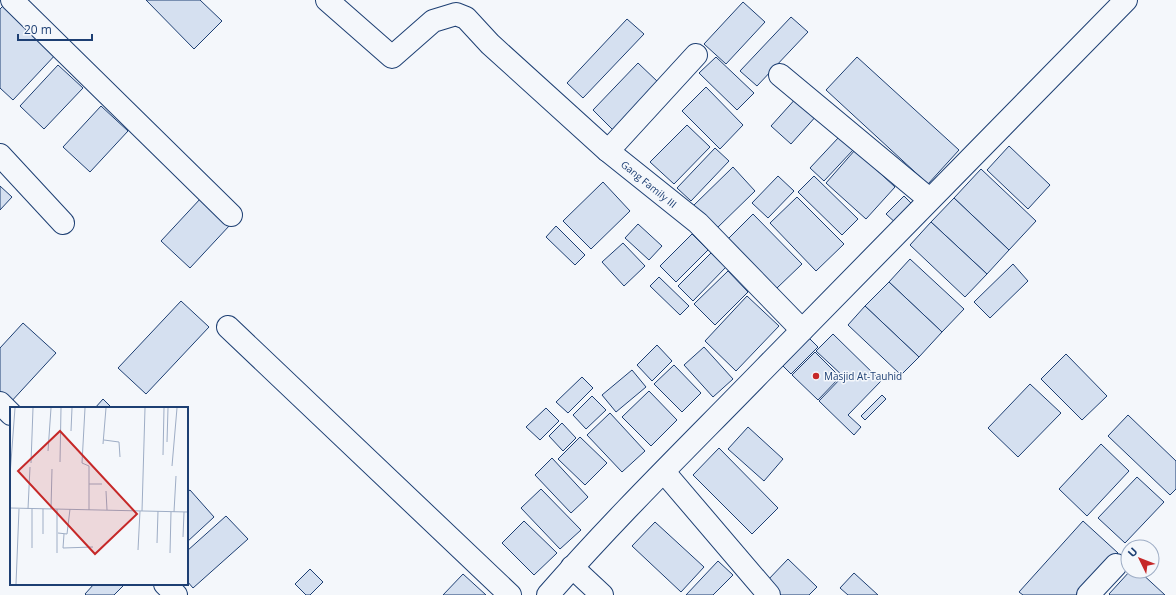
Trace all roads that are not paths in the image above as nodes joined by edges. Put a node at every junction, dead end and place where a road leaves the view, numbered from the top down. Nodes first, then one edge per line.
1 (12, 0) edge
2 (327, 0) edge
3 (1126, 0) edge
4 (696, 55) dead end
5 (780, 75) dead end
6 (608, 151) junction
7 (0, 155) edge
8 (929, 199) junction
9 (231, 215) dead end
10 (63, 223) dead end
11 (228, 326) dead end
12 (802, 330) junction
13 (0, 403) edge
14 (10, 413) edge
15 (664, 472) junction
16 (1116, 565) dead end
17 (572, 568) junction
18 (166, 585) edge
19 (176, 595) edge
20 (510, 595) edge
21 (548, 595) edge
22 (602, 595) edge
23 (769, 595) edge
24 (1088, 595) edge

1 - 9 street
2 - 6 street, Gang Family III
3 - 8 street
4 - 6 street
5 - 8 street
6 - 12 street, Gang Family III
7 - 10 street
8 - 12 street
11 - 20 street
12 - 15 street
13 - 14 street
15 - 17 street
15 - 23 street
16 - 24 street
17 - 21 street
17 - 22 street
18 - 19 street

